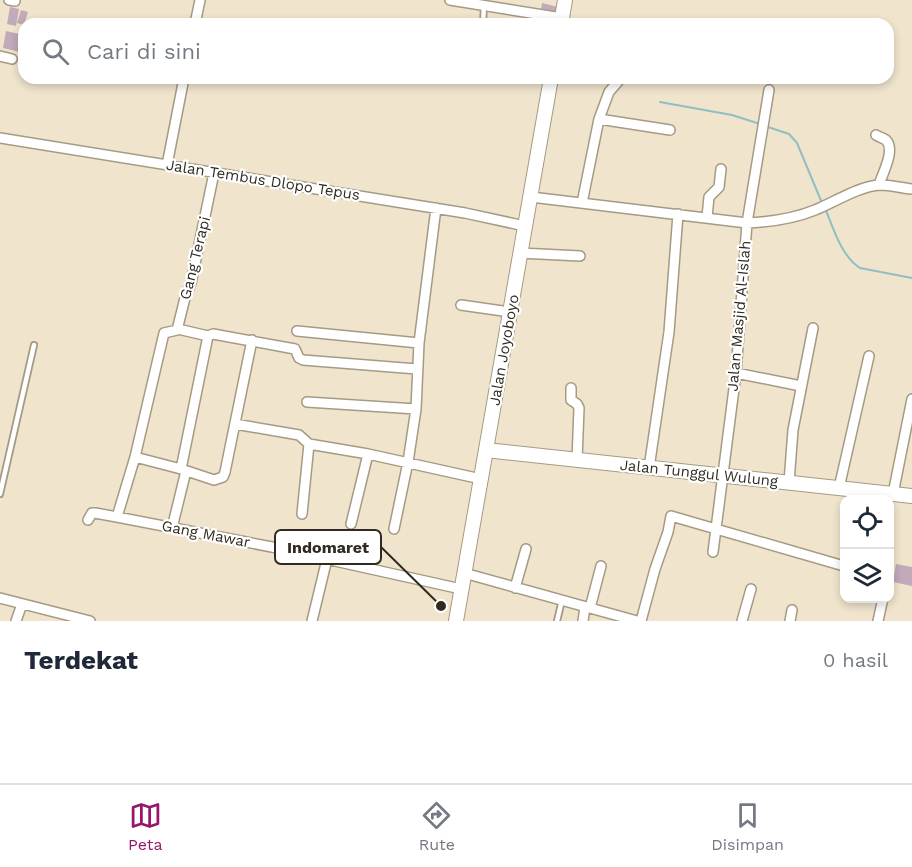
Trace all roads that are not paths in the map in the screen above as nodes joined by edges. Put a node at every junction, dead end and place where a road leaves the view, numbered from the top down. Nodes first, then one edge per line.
1 (200, 0) edge
2 (450, 0) edge
3 (565, 0) edge
4 (484, 5) junction
5 (196, 18) edge
6 (483, 18) edge
7 (547, 18) edge
8 (562, 18) edge
9 (0, 56) edge
10 (12, 58) dead end
11 (183, 84) edge
12 (550, 84) edge
13 (616, 84) edge
14 (769, 90) dead end
15 (598, 119) junction
16 (670, 130) dead end
17 (876, 135) dead end
18 (0, 138) edge
19 (167, 165) junction
20 (721, 169) dead end
21 (214, 173) junction
22 (879, 185) junction
23 (912, 189) edge
24 (531, 197) junction
25 (582, 203) junction
26 (436, 208) junction
27 (678, 214) junction
28 (707, 217) junction
29 (747, 223) junction
30 (525, 226) junction
31 (520, 253) junction
32 (580, 256) dead end
33 (461, 305) dead end
34 (510, 312) junction
35 (813, 328) dead end
36 (178, 329) junction
37 (297, 331) dead end
38 (208, 336) junction
39 (252, 340) junction
40 (419, 343) junction
41 (34, 345) dead end
42 (869, 356) dead end
43 (417, 369) junction
44 (736, 374) junction
45 (801, 386) junction
46 (571, 388) dead end
47 (912, 399) edge
48 (307, 402) dead end
49 (416, 409) junction
50 (236, 424) junction
51 (309, 444) junction
52 (486, 450) junction
53 (368, 454) junction
54 (135, 458) junction
55 (577, 460) junction
56 (408, 462) junction
57 (649, 468) junction
58 (183, 470) junction
59 (723, 476) junction
60 (481, 479) junction
61 (789, 482) junction
62 (840, 488) junction
63 (0, 494) edge
64 (879, 495) edge
65 (885, 495) edge
66 (894, 496) edge
67 (912, 496) edge
68 (302, 514) dead end
69 (90, 517) dead end
70 (117, 517) junction
71 (351, 524) dead end
72 (172, 528) junction
73 (716, 529) junction
74 (394, 530) dead end
75 (526, 549) dead end
76 (713, 552) dead end
77 (327, 559) junction
78 (840, 565) edge
79 (601, 566) dead end
80 (464, 573) junction
81 (515, 588) junction
82 (461, 589) junction
83 (752, 589) dead end
84 (0, 598) edge
85 (562, 600) junction
86 (882, 603) edge
87 (22, 604) junction
88 (588, 607) junction
89 (792, 610) dead end
90 (626, 620) edge
91 (16, 621) edge
92 (89, 621) edge
93 (312, 621) edge
94 (456, 621) edge
95 (557, 621) edge
96 (583, 621) edge
97 (639, 621) edge
98 (742, 621) edge
99 (790, 621) edge
100 (878, 621) edge

1 - 5 street
2 - 4 street
3 - 8 main road
4 - 6 lane
4 - 7 street
9 - 10 street
11 - 19 street
12 - 24 main road, Jalan Joyoboyo
13 - 15 street
14 - 29 street
15 - 16 street
15 - 25 street
17 - 22 street
18 - 19 street, Jalan Tembus Dlopo Tepus
19 - 21 street, Jalan Tembus Dlopo Tepus
20 - 28 street
21 - 26 street, Jalan Tembus Dlopo Tepus
21 - 36 street, Gang Terapi
22 - 23 street
22 - 29 street
24 - 25 street, Jalan Masjid Al-Islah
24 - 30 main road, Jalan Joyoboyo
25 - 27 street, Jalan Masjid Al-Islah
26 - 30 street, Jalan Tembus Dlopo Tepus
26 - 40 street
27 - 28 street, Jalan Masjid Al-Islah
27 - 57 street
28 - 29 street, Jalan Masjid Al-Islah
29 - 44 street, Jalan Masjid Al-Islah
30 - 31 main road, Jalan Joyoboyo
31 - 32 street
31 - 34 main road, Jalan Joyoboyo
33 - 34 street
34 - 52 main road, Jalan Joyoboyo
35 - 45 street
36 - 38 street
36 - 54 street
37 - 40 street
38 - 39 street
38 - 58 street
39 - 43 street
39 - 50 street
40 - 43 street
41 - 63 lane
42 - 62 street
43 - 49 street
44 - 45 street
44 - 59 street, Jalan Masjid Al-Islah
45 - 61 street
46 - 55 street
47 - 65 street
48 - 49 street
49 - 56 street
50 - 51 street
50 - 58 street
51 - 53 street
51 - 68 street
52 - 55 main road, Jalan Tunggul Wulung
52 - 60 main road, Jalan Joyoboyo
53 - 56 street
53 - 71 street
54 - 58 street
54 - 70 street
55 - 57 main road, Jalan Tunggul Wulung
56 - 60 street
56 - 74 street
57 - 59 main road, Jalan Tunggul Wulung
58 - 72 street
59 - 61 main road, Jalan Tunggul Wulung
59 - 73 street, Jalan Masjid Al-Islah
60 - 80 main road, Jalan Joyoboyo
61 - 62 main road, Jalan Tunggul Wulung
62 - 64 main road, Jalan Tunggul Wulung
66 - 67 main road, Jalan Tunggul Wulung
69 - 70 street, Gang Mawar
70 - 72 street, Gang Mawar
72 - 77 street, Gang Mawar
73 - 76 street, Jalan Masjid Al-Islah
73 - 78 street
73 - 97 street
75 - 81 street
77 - 82 street, Gang Mawar
77 - 93 street
79 - 88 street
80 - 81 street
80 - 82 main road, Jalan Joyoboyo
81 - 85 street
82 - 94 main road, Jalan Joyoboyo
83 - 98 street
84 - 87 street
85 - 88 street
85 - 95 lane
86 - 100 street
87 - 91 street
87 - 92 street
88 - 90 street
88 - 96 street
89 - 99 street
90 - 97 street

